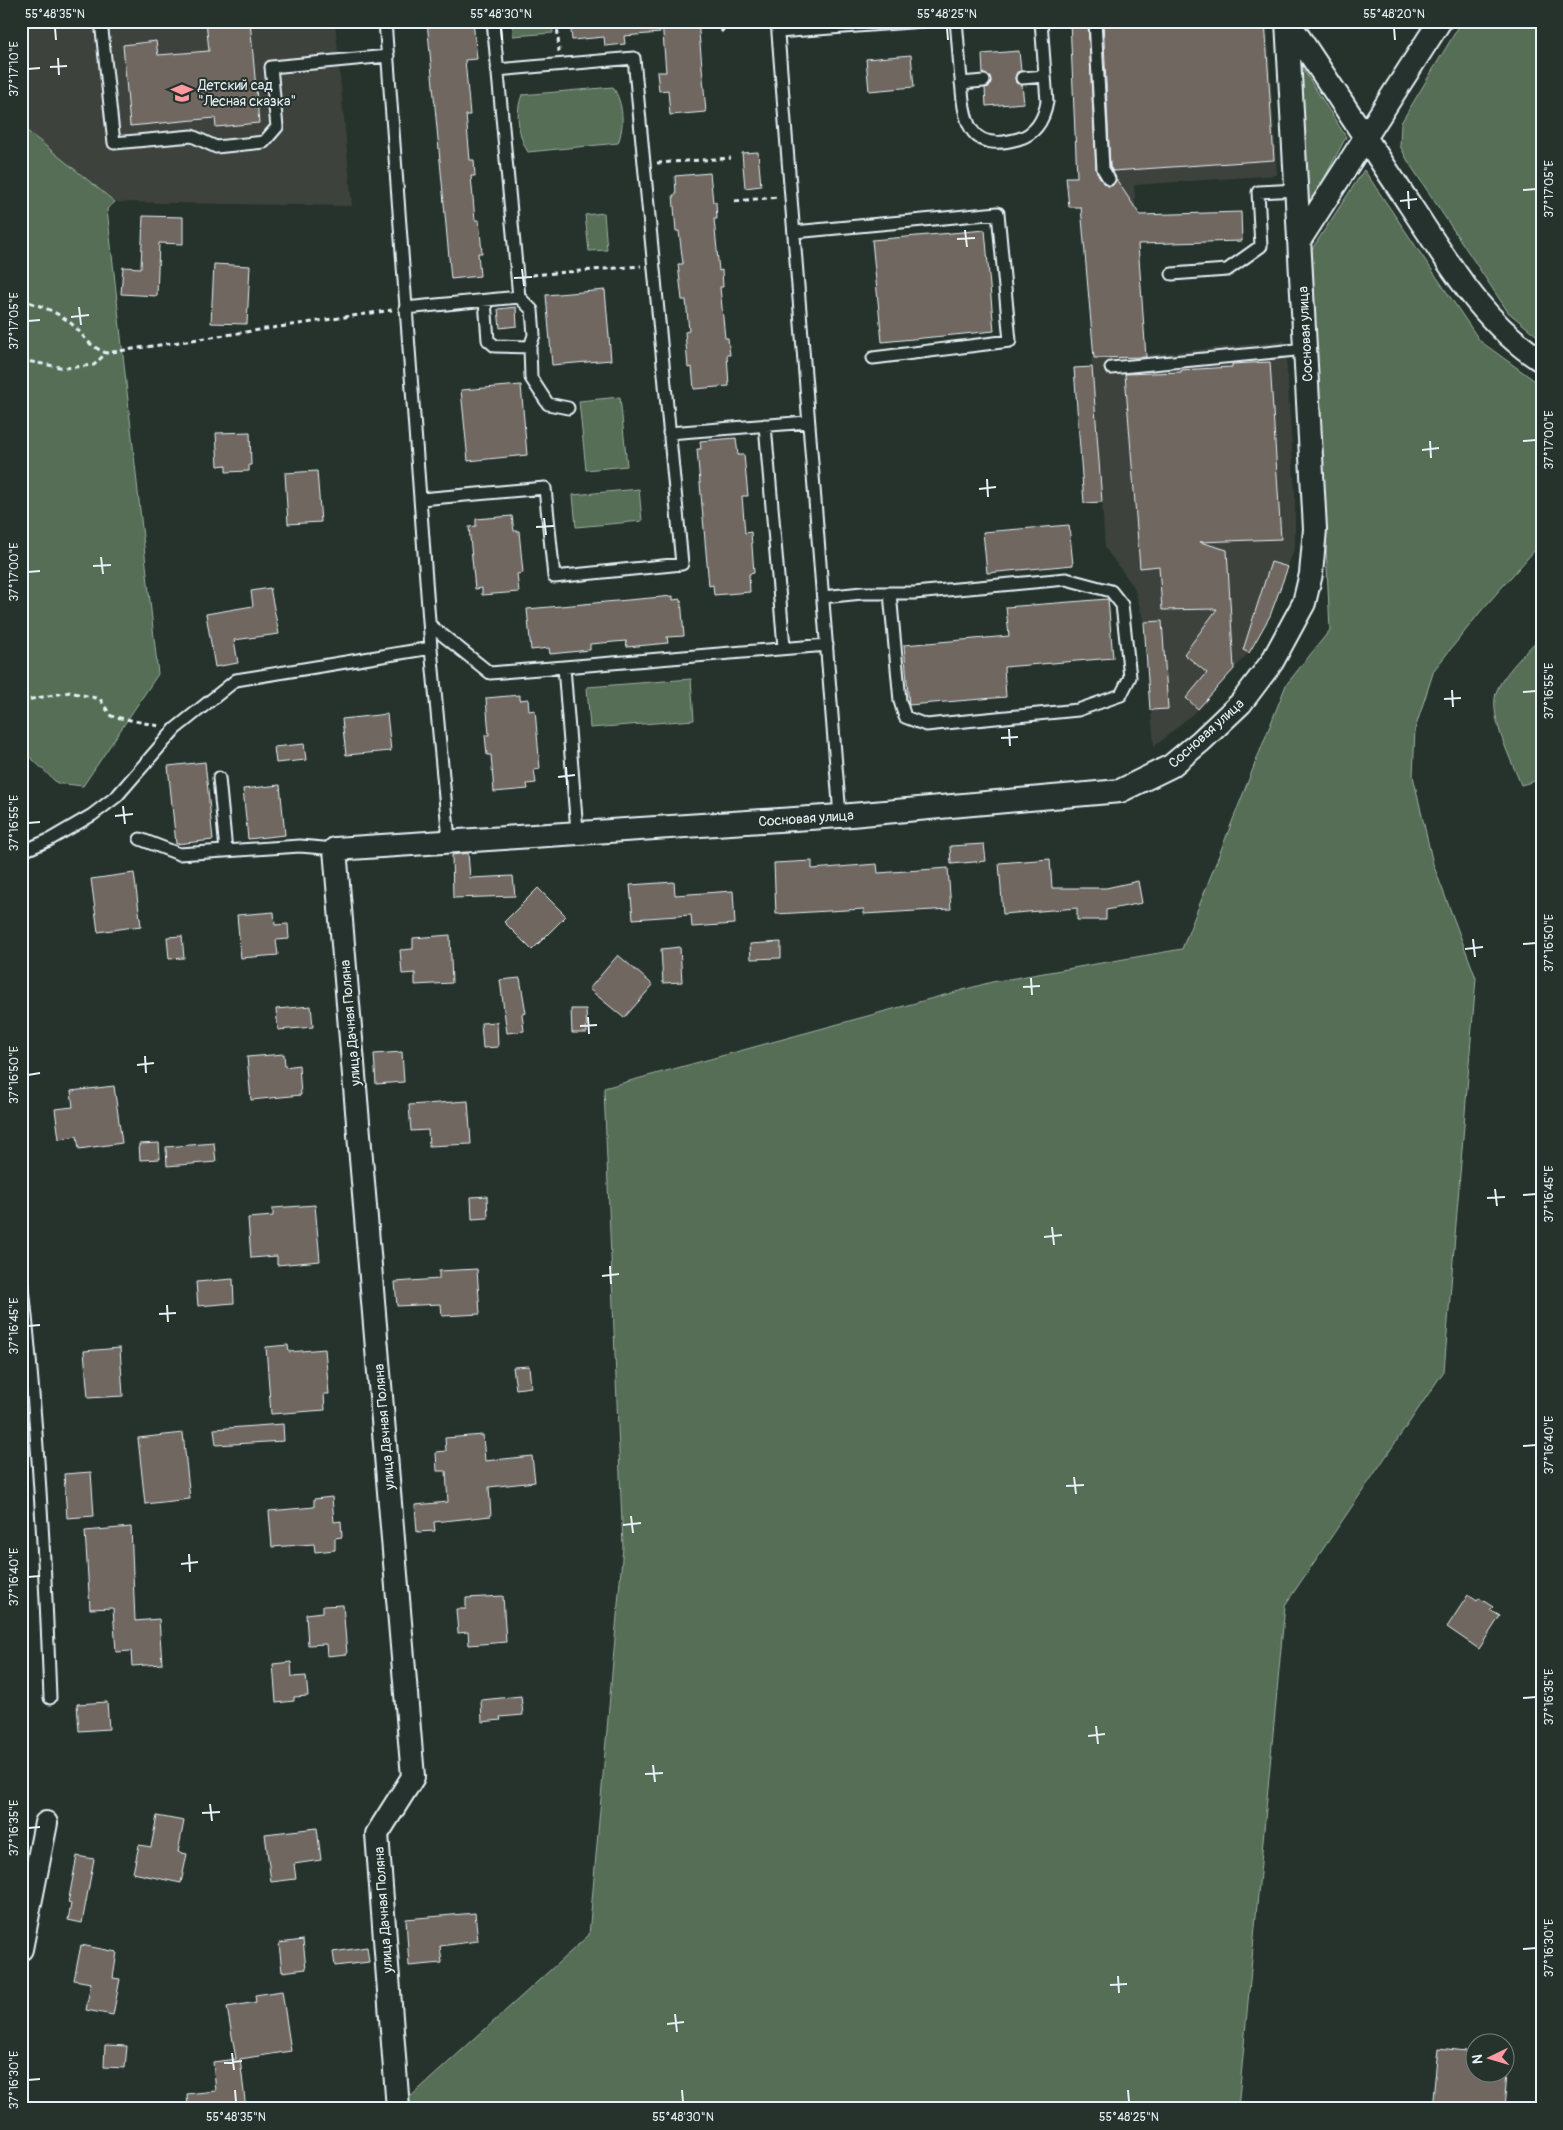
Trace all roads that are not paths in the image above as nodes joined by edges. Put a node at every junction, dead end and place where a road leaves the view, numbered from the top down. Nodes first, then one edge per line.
1 (102, 21) edge
2 (386, 21) edge
3 (493, 21) edge
4 (923, 21) edge
5 (956, 21) edge
6 (1041, 21) edge
7 (1095, 21) edge
8 (1287, 21) edge
9 (1440, 21) edge
10 (778, 27) edge
11 (388, 56) junction
12 (497, 70) junction
13 (1045, 76) junction
14 (1022, 78) dead end
15 (984, 81) dead end
16 (961, 83) junction
17 (1364, 137) junction
18 (1109, 178) dead end
19 (1296, 190) junction
20 (794, 232) junction
21 (1299, 241) junction
22 (1172, 274) dead end
23 (519, 297) junction
24 (485, 301) junction
25 (405, 308) junction
26 (530, 347) junction
27 (1306, 349) junction
28 (873, 358) dead end
29 (1542, 362) edge
30 (1111, 368) dead end
31 (568, 408) dead end
32 (808, 422) junction
33 (765, 425) junction
34 (670, 433) junction
35 (421, 499) junction
36 (890, 593) junction
37 (823, 597) junction
38 (430, 625) junction
39 (827, 645) junction
40 (431, 648) junction
41 (784, 648) junction
42 (564, 667) junction
43 (219, 778) dead end
44 (840, 816) junction
45 (577, 831) junction
46 (140, 839) dead end
47 (449, 840) junction
48 (335, 848) junction
49 (226, 851) junction
50 (21, 852) edge
51 (21, 1269) edge
52 (50, 1698) dead end
53 (46, 1823) dead end
54 (21, 1949) edge
55 (398, 2109) edge

1 - 11 lane
2 - 11 lane
3 - 12 lane
4 - 10 lane
5 - 16 lane
6 - 13 lane
7 - 18 lane
8 - 17 street
8 - 19 street, Сосновая улица
9 - 17 street
10 - 20 lane
11 - 25 lane
12 - 23 lane
12 - 34 lane
13 - 14 lane
13 - 16 lane
15 - 16 lane
17 - 21 street
17 - 29 street
19 - 21 street, Сосновая улица
19 - 22 lane
20 - 28 lane
20 - 32 lane
21 - 27 street, Сосновая улица
23 - 24 lane
23 - 26 lane
24 - 25 lane
24 - 26 lane
25 - 35 lane
26 - 31 lane
27 - 30 lane
27 - 44 street, Сосновая улица
32 - 33 lane
32 - 37 lane
33 - 34 lane
33 - 41 lane
34 - 35 lane
35 - 38 lane
36 - 36 lane
36 - 37 lane
37 - 39 lane
38 - 40 lane
38 - 42 lane
39 - 41 lane
39 - 44 lane
40 - 47 lane
40 - 50 lane
41 - 42 lane
42 - 45 lane
43 - 49 lane
44 - 45 street, Сосновая улица
45 - 47 street, Сосновая улица
46 - 49 lane
47 - 48 street
48 - 49 lane
48 - 55 street, улица Дачная Поляна
51 - 52 lane
53 - 54 street

